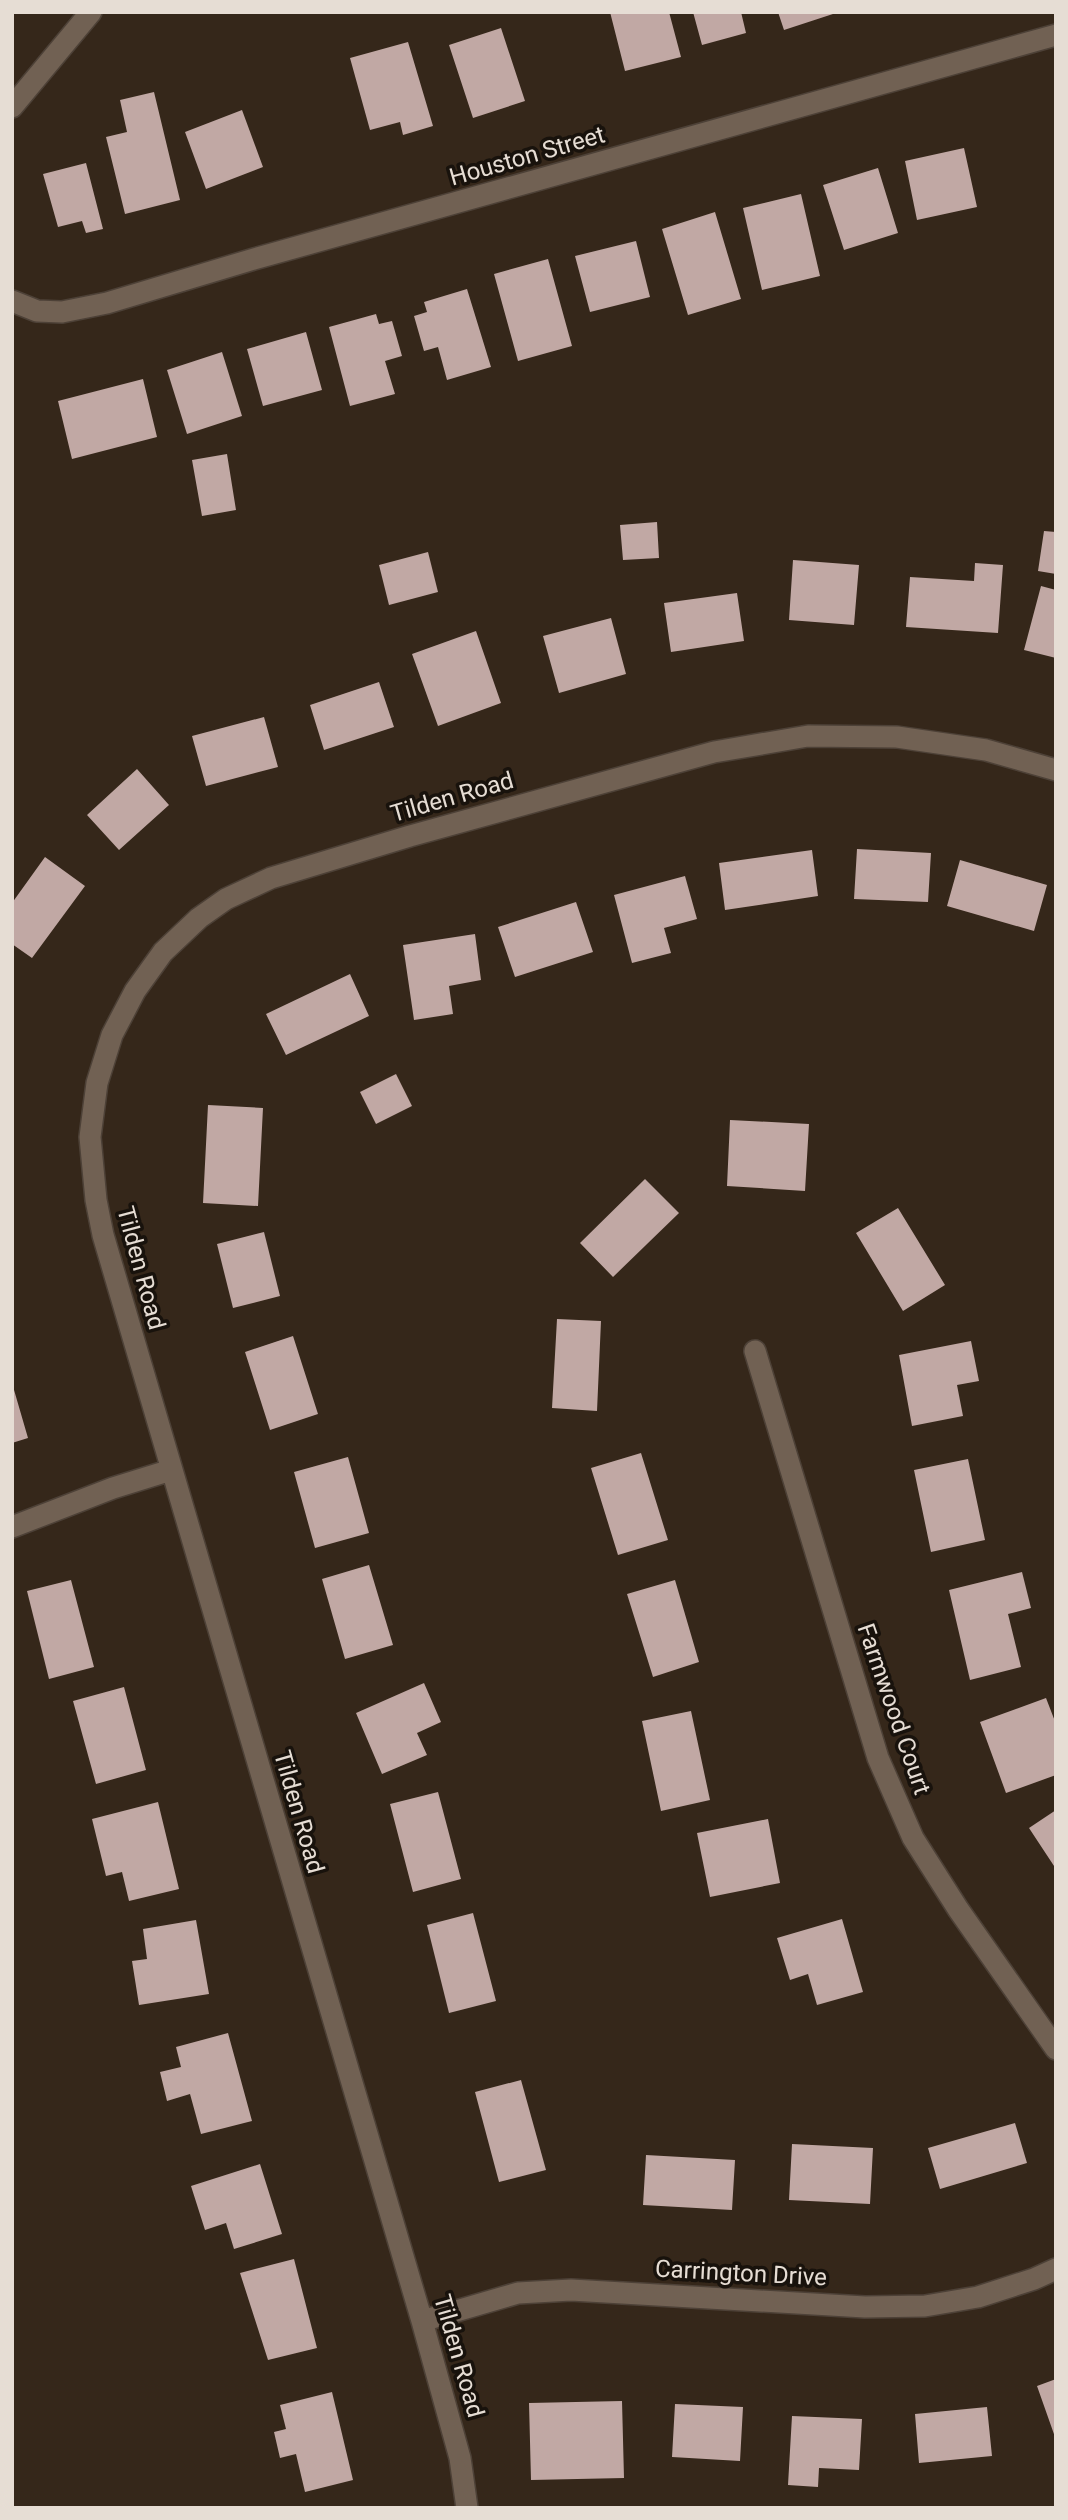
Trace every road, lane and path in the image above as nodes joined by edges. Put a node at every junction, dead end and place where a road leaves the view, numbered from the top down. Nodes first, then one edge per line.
1 (92, 12) edge
2 (1056, 35) edge
3 (12, 107) edge
4 (12, 301) edge
5 (1056, 770) edge
6 (755, 1351) dead end
7 (171, 1470) junction
8 (12, 1527) edge
9 (1056, 2049) edge
10 (1056, 2269) edge
11 (422, 2321) junction
12 (467, 2508) edge

1 - 3 street
2 - 4 street, Houston Street
5 - 7 street, Tilden Road
6 - 9 street, Farmwood Court
7 - 8 street
7 - 11 street, Tilden Road
10 - 11 street, Carrington Drive
11 - 12 street, Tilden Road

